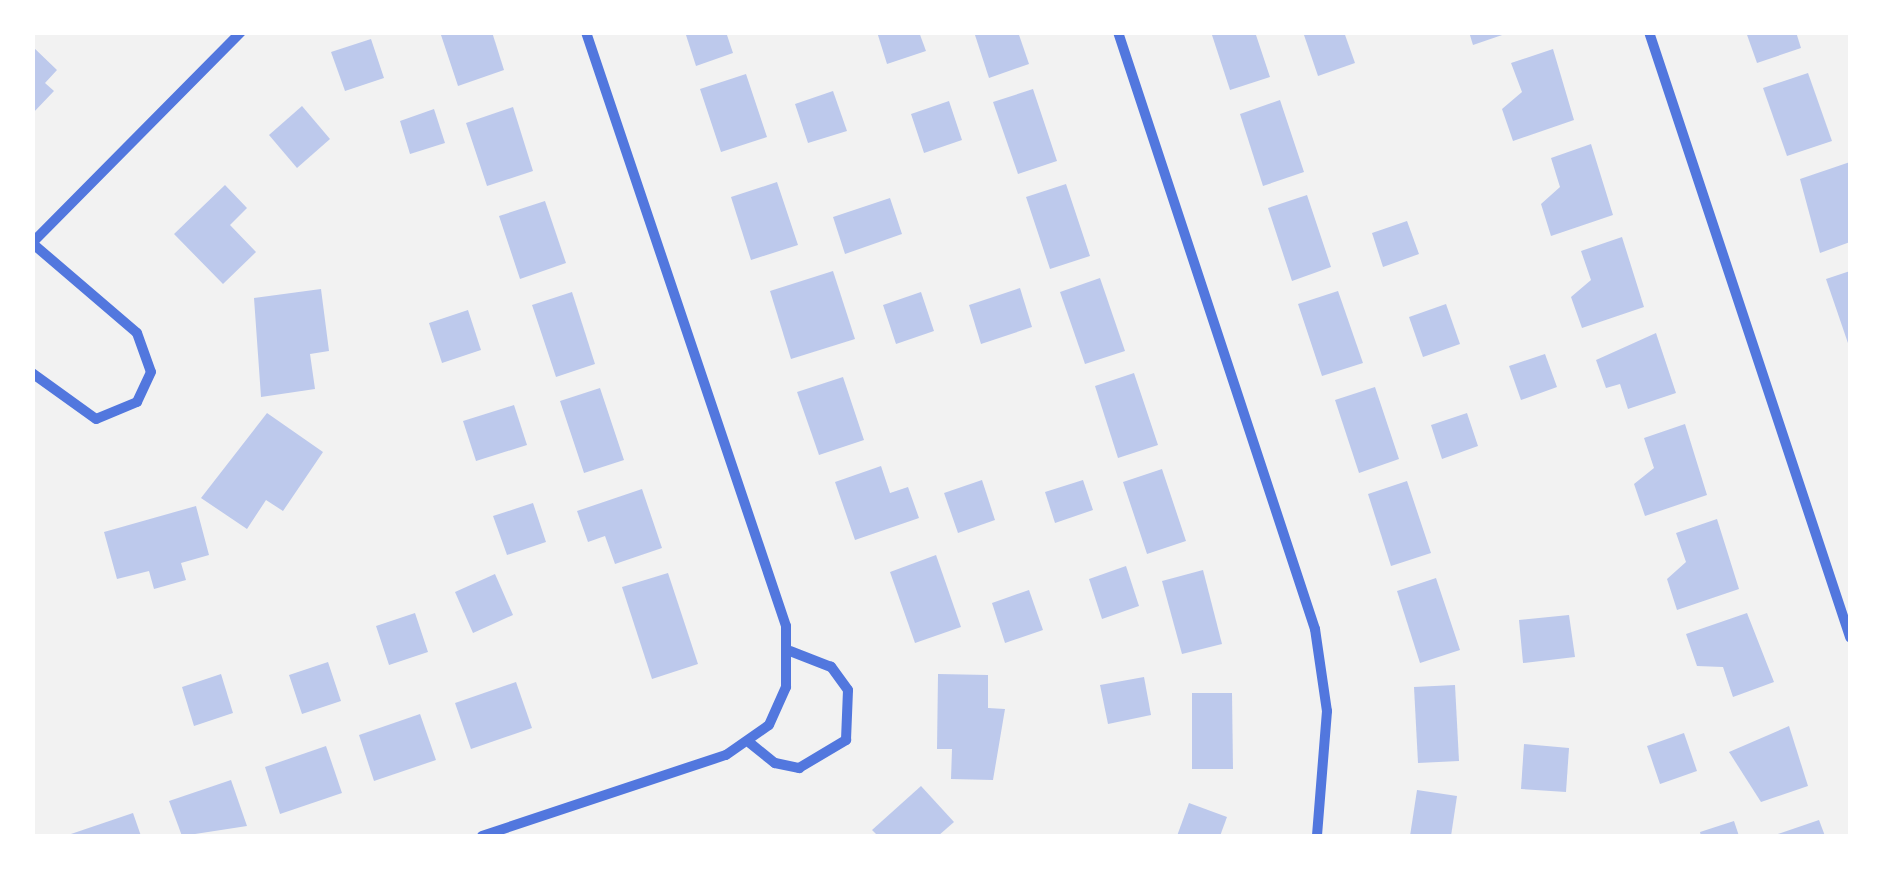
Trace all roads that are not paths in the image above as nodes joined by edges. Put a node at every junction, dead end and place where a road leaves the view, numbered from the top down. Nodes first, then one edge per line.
1 (242, 32) edge
2 (586, 32) edge
3 (1118, 32) edge
4 (1649, 32) edge
5 (32, 243) edge
6 (32, 373) edge
7 (1850, 637) edge
8 (790, 652) junction
9 (750, 743) junction
10 (482, 836) edge
11 (1317, 836) edge

1 - 5 street
2 - 8 street
3 - 11 street
4 - 7 street
5 - 6 street
8 - 9 street
8 - 9 street
9 - 10 street

